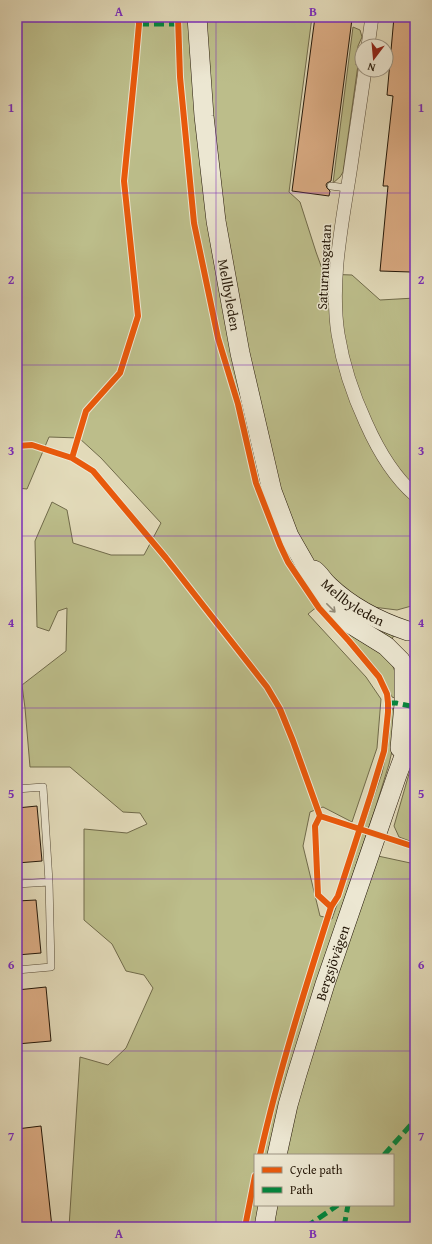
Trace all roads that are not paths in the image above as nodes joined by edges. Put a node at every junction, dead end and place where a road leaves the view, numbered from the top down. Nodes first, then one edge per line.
1 (197, 17) edge
2 (357, 17) edge
3 (372, 18) edge
4 (369, 38) edge
5 (364, 78) edge
6 (330, 186) dead end
7 (347, 188) junction
8 (415, 495) edge
9 (305, 564) junction
10 (411, 628) edge
11 (406, 669) edge
12 (415, 727) edge
13 (397, 775) junction
14 (17, 789) edge
15 (49, 882) junction
16 (17, 884) edge
17 (17, 970) edge
18 (277, 1154) edge
19 (268, 1206) edge
20 (264, 1227) edge

1 - 9 main road, Mellbyleden
2 - 3 lane
3 - 4 street
5 - 7 street, Saturnusgatan
6 - 7 lane
7 - 8 street, Saturnusgatan
9 - 10 main road, Mellbyleden
9 -> 11 main road, Mellbyleden
10 - 11 main road, Bergsjövägen
11 - 13 main road, Bergsjövägen
12 - 13 main road, Bergsjövägen
13 - 18 main road, Bergsjövägen
14 - 15 lane
15 - 16 lane
15 - 17 lane
19 - 20 main road

